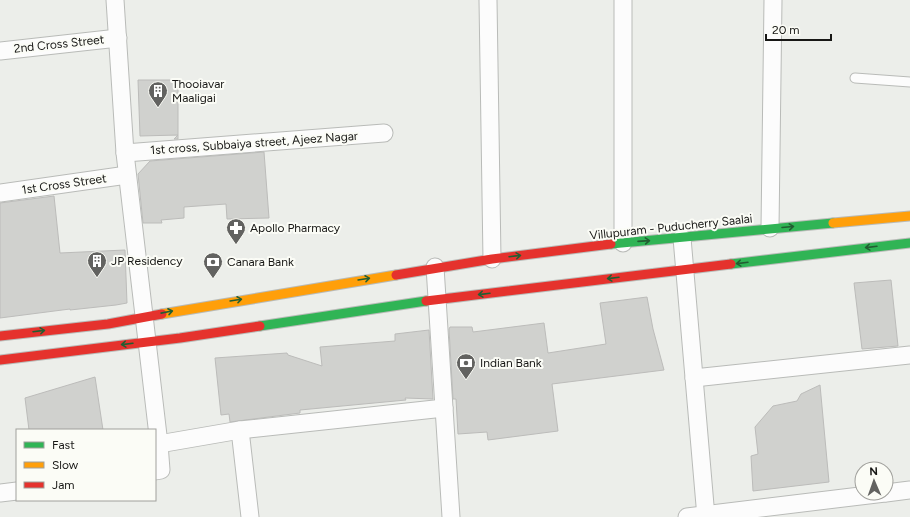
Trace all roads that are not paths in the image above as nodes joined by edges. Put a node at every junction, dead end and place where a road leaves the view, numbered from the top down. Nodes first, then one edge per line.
1 (115, 0) edge
2 (488, 0) edge
3 (623, 0) edge
4 (773, 0) edge
5 (118, 38) junction
6 (0, 51) edge
7 (855, 78) dead end
8 (910, 82) edge
9 (384, 133) dead end
10 (125, 153) junction
11 (127, 175) junction
12 (0, 193) edge
13 (910, 216) edge
14 (770, 228) junction
15 (682, 238) junction
16 (910, 242) edge
17 (623, 243) junction
18 (492, 259) junction
19 (435, 267) junction
20 (685, 270) junction
21 (437, 299) junction
22 (145, 317) junction
23 (0, 336) edge
24 (147, 342) junction
25 (910, 355) edge
26 (0, 360) edge
27 (694, 378) junction
28 (444, 408) junction
29 (240, 430) junction
30 (159, 444) junction
31 (156, 471) edge
32 (910, 490) edge
33 (16, 491) edge
34 (894, 492) edge
35 (0, 493) edge
36 (854, 497) edge
37 (706, 516) edge
38 (250, 517) edge
39 (451, 517) edge
40 (687, 517) edge

1 - 5 street
2 - 18 street
3 - 17 street
4 - 14 street
5 - 6 street, 2nd Cross Street
5 - 10 street
7 - 8 lane
9 - 10 street, 1st cross, Subbaiya street, Ajeez Nagar
10 - 11 street
11 - 12 street, 1st Cross Street
11 - 22 street
14 -> 13 highway, Villupuram - Puducherry Saalai
14 - 15 highway, Villupuram - Puducherry Saalai
17 -> 15 highway, Villupuram - Puducherry Saalai
15 - 20 street
16 -> 20 highway
18 -> 17 highway, Villupuram - Puducherry Saalai
18 - 19 highway, Villupuram - Puducherry Saalai
19 - 21 street
22 -> 19 highway, Villupuram - Puducherry Saalai
20 -> 21 highway
20 - 27 street
21 - 24 highway
21 - 28 street
23 -> 22 highway
22 - 24 street
24 -> 26 highway
24 - 30 street
25 - 27 street
27 - 37 street
28 - 29 street
28 - 39 street
29 - 30 street
29 - 38 street
30 - 31 street
32 - 34 street
33 - 35 street
36 - 37 street
37 - 40 street

